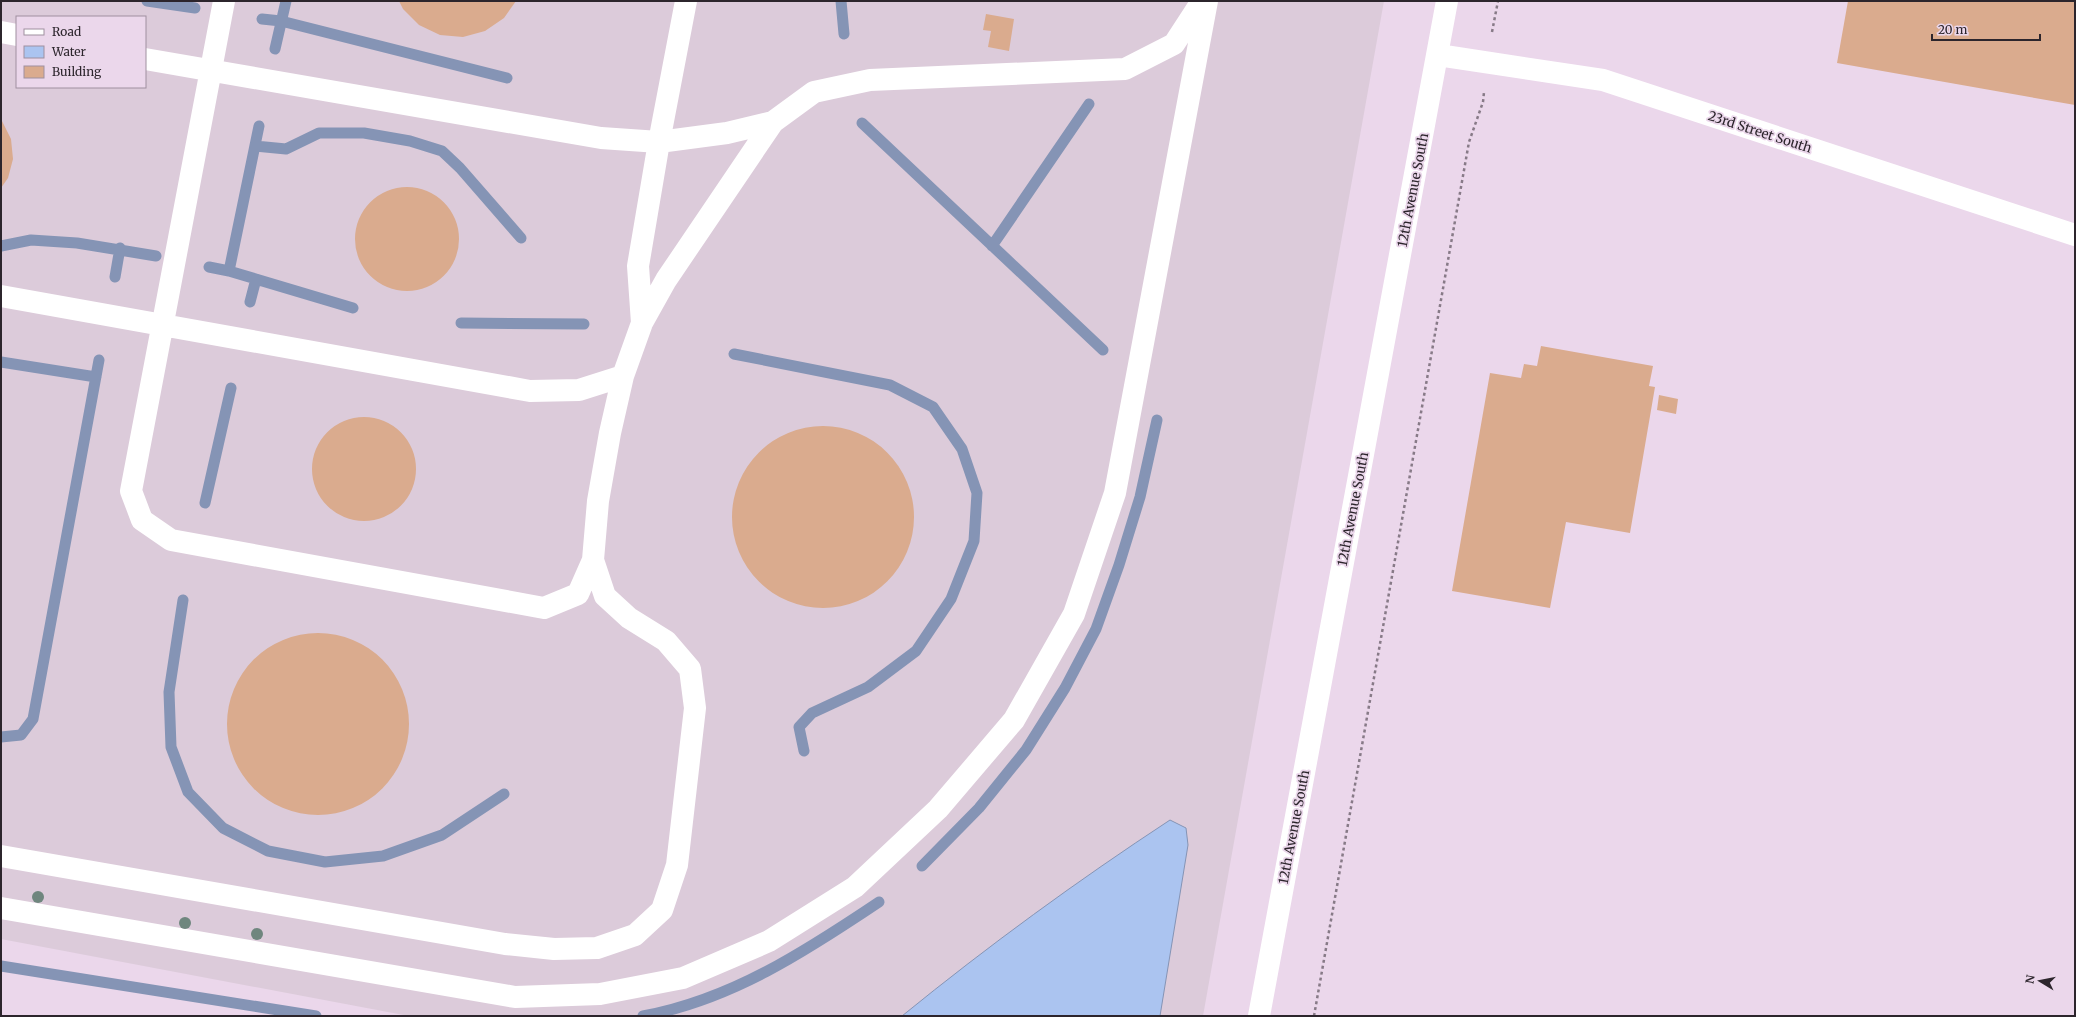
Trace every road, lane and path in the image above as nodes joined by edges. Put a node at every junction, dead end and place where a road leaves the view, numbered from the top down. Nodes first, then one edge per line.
1 (224, 1) edge
2 (686, 1) edge
3 (1202, 1) edge
4 (1208, 1) edge
5 (1447, 1) edge
6 (1, 32) edge
7 (16, 35) edge
8 (1438, 55) junction
9 (146, 59) edge
10 (1487, 62) junction
11 (210, 71) junction
12 (773, 122) junction
13 (658, 142) junction
14 (2075, 235) edge
15 (1, 296) edge
16 (642, 323) junction
17 (163, 325) junction
18 (623, 376) junction
19 (593, 560) junction
20 (1, 856) edge
21 (1, 908) edge
22 (1259, 1016) edge
23 (1314, 1016) edge

1 - 11 street
2 - 13 street
3 - 12 street
4 - 21 street
5 - 8 street, 12th Avenue South
6 - 7 street
8 - 10 street, 23rd Street South
8 - 22 street, 12th Avenue South
9 - 11 street
10 - 14 street, 23rd Street South
10 - 23 path
11 - 13 street
11 - 17 street
12 - 13 street
12 - 16 street
13 - 16 street
15 - 17 street
16 - 18 street
17 - 18 street
17 - 19 street
18 - 19 street
19 - 20 street

